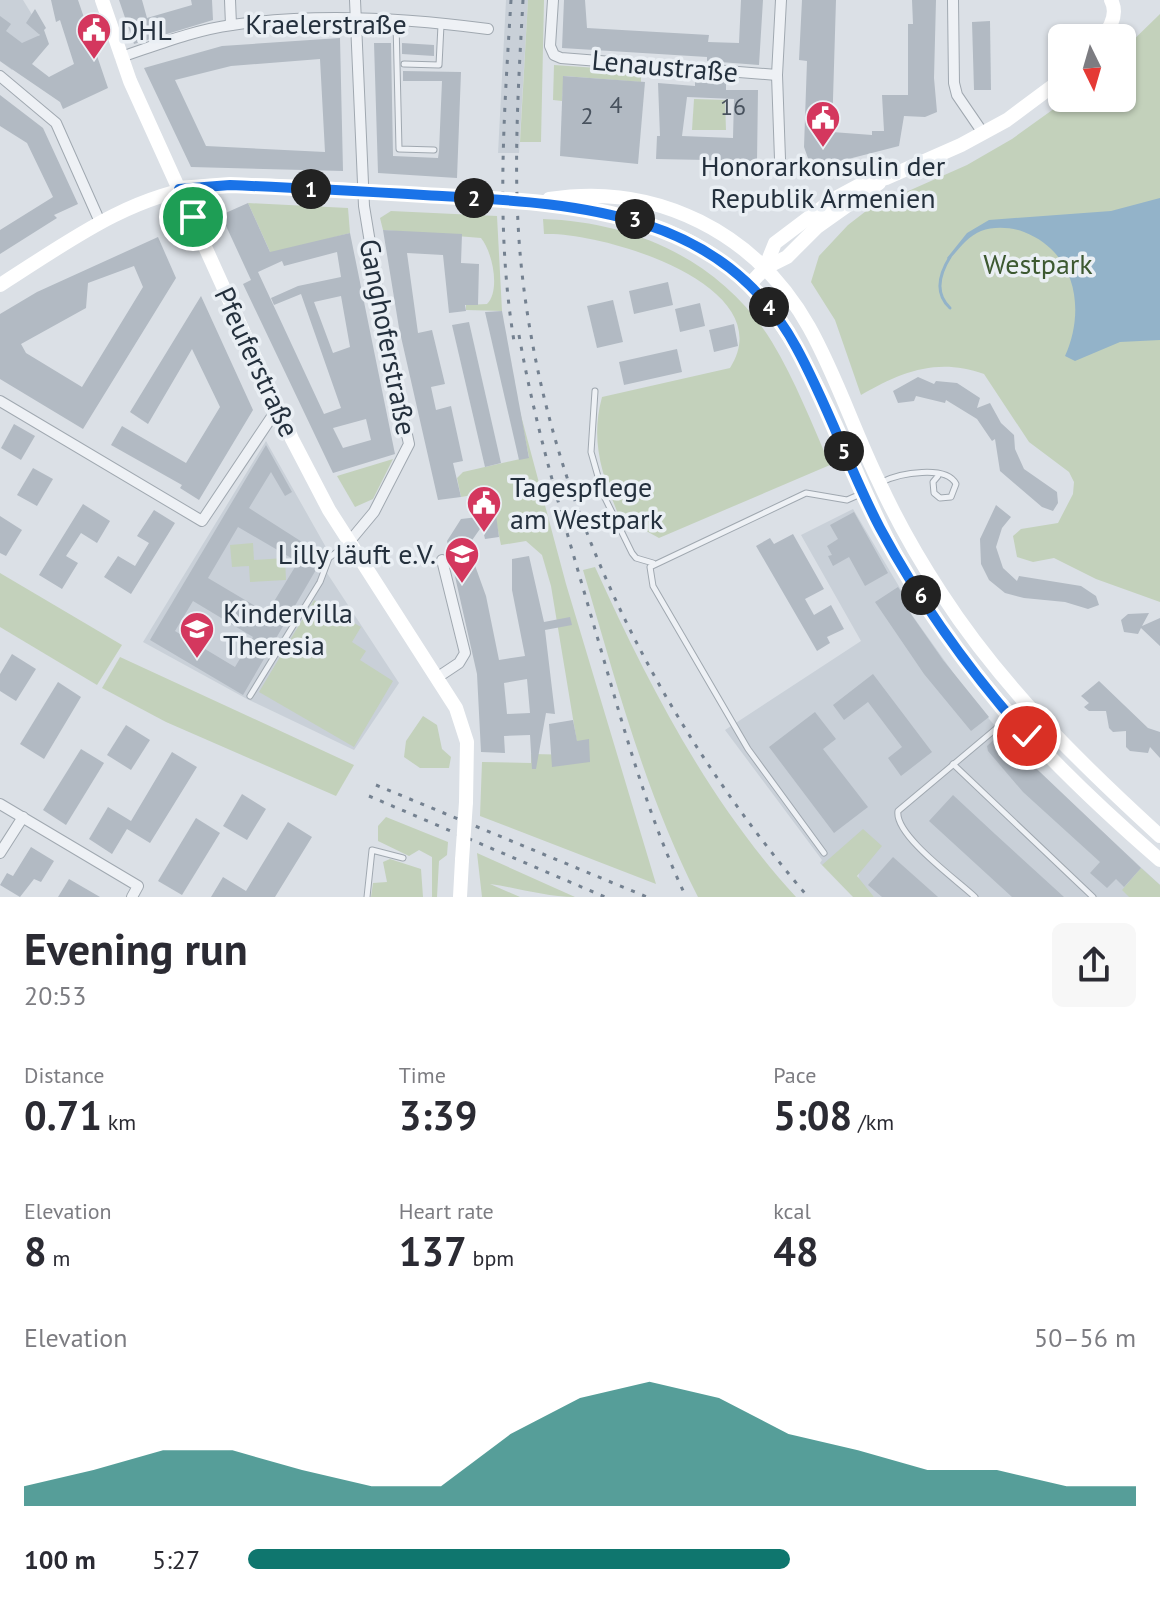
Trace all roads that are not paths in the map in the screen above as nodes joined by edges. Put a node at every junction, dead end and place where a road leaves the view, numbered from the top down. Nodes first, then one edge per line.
1 (102, 0) edge
2 (230, 0) edge
3 (355, 0) edge
4 (553, 0) edge
5 (781, 0) edge
6 (953, 0) edge
7 (1111, 0) edge
8 (355, 20) junction
9 (396, 22) junction
10 (1111, 24) edge
11 (231, 25) junction
12 (441, 25) junction
13 (488, 29) dead end
14 (121, 57) junction
15 (404, 64) dead end
16 (777, 75) junction
17 (0, 76) edge
18 (1048, 90) edge
19 (983, 133) junction
20 (434, 150) dead end
21 (780, 159) dead end
22 (179, 189) junction
23 (362, 191) junction
24 (541, 201) junction
25 (100, 222) junction
26 (765, 268) junction
27 (0, 285) edge
28 (749, 285) junction
29 (595, 391) dead end
30 (0, 401) edge
31 (277, 409) junction
32 (938, 476) junction
33 (879, 483) junction
34 (863, 493) junction
35 (349, 542) junction
36 (442, 560) dead end
37 (654, 563) junction
38 (438, 677) junction
39 (250, 696) dead end
40 (1024, 705) junction
41 (1010, 716) junction
42 (953, 764) junction
43 (0, 804) edge
44 (23, 817) junction
45 (1160, 836) edge
46 (0, 853) edge
47 (824, 853) dead end
48 (403, 858) dead end
49 (1160, 860) edge
50 (132, 897) edge
51 (367, 897) edge
52 (460, 897) edge
53 (975, 897) edge
54 (1093, 897) edge

1 - 14 main road, Pfeuferstraße
2 - 11 street
3 - 8 street, Ganghoferstraße
4 - 16 street, Lenaustraße
5 - 16 street
6 - 19 street
7 - 10 main road
8 - 9 street, Kraelerstraße
8 - 11 street, Kraelerstraße
8 - 23 street, Ganghoferstraße
9 - 12 street, Kraelerstraße
9 - 20 lane
11 - 14 street, Kraelerstraße
12 - 13 street, Kraelerstraße
12 - 15 lane
14 - 22 main road, Pfeuferstraße
16 - 21 street
17 - 25 street
18 - 19 main road
19 - 26 main road
22 - 23 main road
22 - 25 main road
22 - 31 main road, Pfeuferstraße
23 - 24 main road
23 - 35 street, Ganghoferstraße
24 - 26 main road
24 - 28 main road
25 - 27 main road
26 - 28 main road
26 - 33 main road
28 - 34 main road
29 - 37 lane
30 - 31 street
31 - 35 main road, Pfeuferstraße
32 - 32 lane
32 - 33 lane
33 - 34 lane
33 - 40 main road
34 - 37 lane
34 - 41 main road
35 - 38 main road
35 - 39 lane
36 - 38 street
37 - 47 lane
38 - 52 main road, bridge
40 - 41 lane
40 - 45 main road
41 - 42 lane
41 - 49 main road
42 - 53 lane
42 - 54 lane
43 - 44 street
44 - 46 street
44 - 50 street
48 - 51 lane

